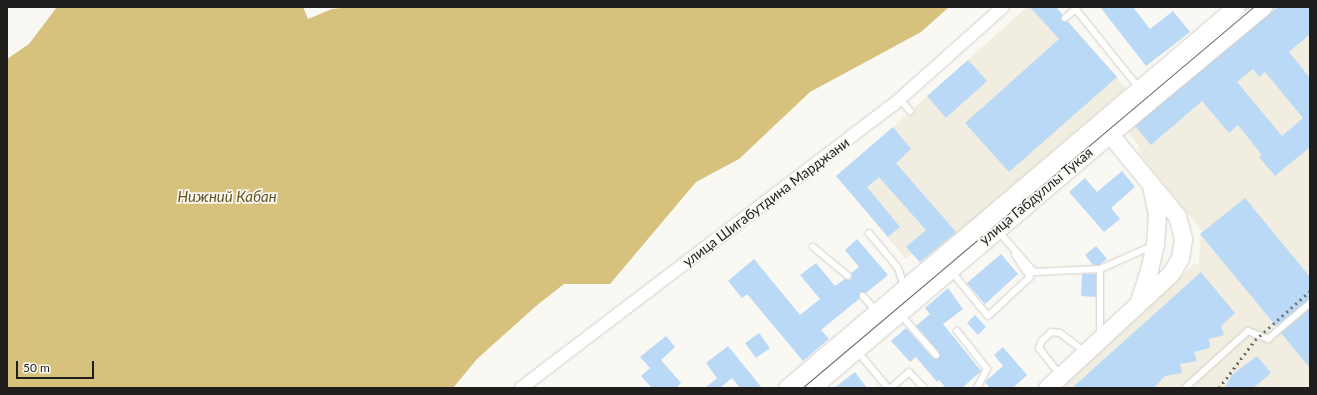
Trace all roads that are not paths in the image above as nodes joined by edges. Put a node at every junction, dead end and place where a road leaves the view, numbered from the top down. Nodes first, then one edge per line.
1 (1003, 7) edge
2 (1236, 7) edge
3 (1263, 7) edge
4 (1075, 8) edge
5 (1066, 18) dead end
6 (1140, 89) junction
7 (900, 99) junction
8 (910, 111) dead end
9 (1106, 129) junction
10 (1151, 186) junction
11 (869, 233) dead end
12 (1000, 233) junction
13 (1156, 244) junction
14 (813, 246) dead end
15 (1100, 269) junction
16 (950, 270) junction
17 (848, 276) dead end
18 (906, 288) junction
19 (863, 296) dead end
20 (1138, 303) junction
21 (1310, 303) edge
22 (877, 312) junction
23 (899, 313) junction
24 (957, 331) dead end
25 (1100, 339) junction
26 (856, 350) junction
27 (1086, 352) junction
28 (936, 355) dead end
29 (1060, 376) junction
30 (923, 387) edge
31 (521, 388) edge
32 (787, 388) edge
33 (811, 388) edge
34 (888, 388) edge
35 (891, 388) edge
36 (977, 388) edge
37 (1047, 388) edge
38 (1185, 388) edge

1 - 7 street, улица Шигабутдина Марджани
2 - 6 main road, улица Габдуллы Тукая
3 - 9 main road, улица Габдуллы Тукая
4 - 5 lane
4 - 6 lane
6 - 9 main road, улица Габдуллы Тукая
7 - 8 lane
7 - 31 street, улица Шигабутдина Марджани
9 - 10 main road
9 - 12 main road, улица Габдуллы Тукая
9 - 18 main road, улица Габдуллы Тукая
10 - 13 main road
10 - 20 main road
11 - 18 lane
12 - 15 lane
12 - 16 main road, улица Габдуллы Тукая
12 - 16 lane
13 - 15 lane
13 - 20 main road
14 - 17 lane
15 - 25 lane
16 - 23 main road, улица Габдуллы Тукая
18 - 22 main road, улица Габдуллы Тукая
19 - 22 lane
20 - 25 main road
21 - 38 lane
22 - 32 main road, улица Габдуллы Тукая
23 - 26 main road, улица Габдуллы Тукая
23 - 28 lane
24 - 36 lane
25 - 27 main road
26 - 33 main road, улица Габдуллы Тукая
26 - 34 lane
27 - 29 main road
27 - 29 lane
29 - 37 main road
30 - 35 lane

